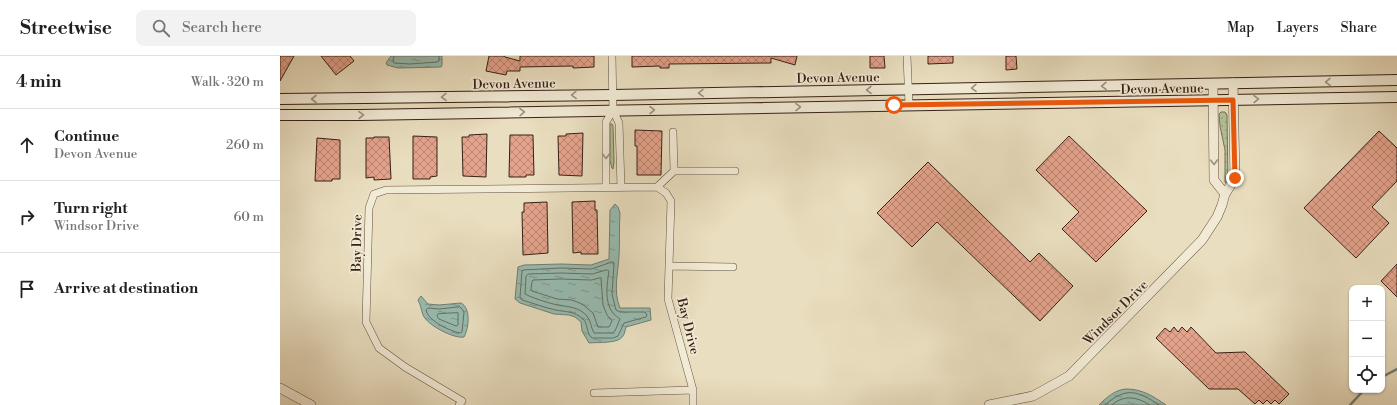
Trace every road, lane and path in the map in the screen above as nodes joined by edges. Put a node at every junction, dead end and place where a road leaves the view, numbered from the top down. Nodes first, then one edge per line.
1 (612, 56) edge
2 (907, 56) edge
3 (1397, 80) edge
4 (1233, 83) junction
5 (1212, 84) junction
6 (908, 89) junction
7 (613, 94) junction
8 (1397, 97) edge
9 (280, 99) edge
10 (1213, 100) junction
11 (1233, 100) junction
12 (909, 105) junction
13 (613, 110) junction
14 (280, 115) edge
15 (673, 132) dead end
16 (674, 171) junction
17 (735, 171) dead end
18 (621, 187) junction
19 (657, 187) junction
20 (606, 188) junction
21 (1225, 194) junction
22 (669, 266) junction
23 (734, 267) dead end
24 (280, 388) edge
25 (693, 390) junction
26 (594, 393) dead end
27 (311, 405) edge
28 (459, 405) edge
29 (693, 405) edge
30 (989, 405) edge

1 - 7 street
2 - 6 street
3 -> 4 main road, Devon Avenue
4 - 5 main road, Devon Avenue
4 - 11 street, Windsor Drive
5 -> 6 main road, Devon Avenue
5 - 10 street
6 -> 7 main road, Devon Avenue
6 - 12 street
7 -> 9 main road, Devon Avenue
7 - 13 street
11 -> 8 main road, Devon Avenue
10 - 11 main road, Devon Avenue
10 - 12 main road, Devon Avenue
10 -> 21 street
11 - 21 street, Windsor Drive
13 -> 12 main road, Devon Avenue
14 -> 13 main road, Devon Avenue
13 - 18 street
13 -> 20 street
15 - 16 street
16 - 17 street
16 - 19 street
18 - 19 street, Bay Drive
18 - 20 street, Bay Drive
19 - 22 street, Bay Drive
20 - 28 street, Bay Drive
21 - 30 street, Windsor Drive
22 - 23 street
22 - 25 street, Bay Drive
24 - 27 street
25 - 26 street
25 - 29 street, Bay Drive

